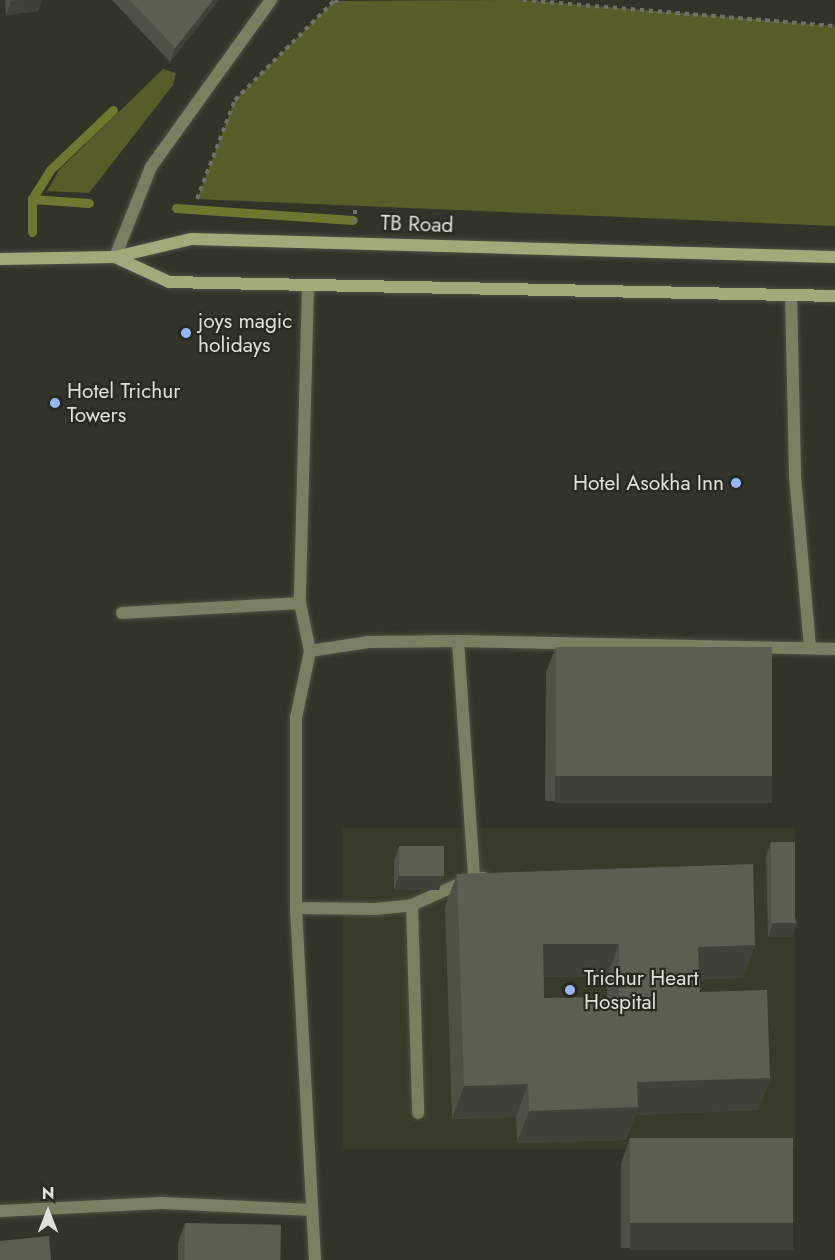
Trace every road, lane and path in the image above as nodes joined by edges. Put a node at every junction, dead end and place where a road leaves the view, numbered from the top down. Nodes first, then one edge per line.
1 (271, 0) edge
2 (343, 0) edge
3 (523, 0) edge
4 (835, 26) edge
5 (197, 199) dead end
6 (115, 257) junction
7 (835, 257) edge
8 (0, 259) edge
9 (309, 287) junction
10 (791, 295) junction
11 (835, 296) edge
12 (300, 603) junction
13 (122, 614) dead end
14 (458, 642) junction
15 (810, 648) junction
16 (835, 649) edge
17 (310, 651) junction
18 (474, 878) junction
19 (498, 878) edge
20 (412, 904) junction
21 (296, 908) junction
22 (418, 1113) dead end
23 (312, 1210) junction
24 (0, 1211) edge
25 (315, 1260) edge

1 - 6 street
2 - 5 path
3 - 4 path
6 - 7 main road, TB Road
6 - 8 main road, TB Road
6 - 9 main road
9 - 10 main road
9 - 12 street
10 - 11 main road
10 - 15 street
12 - 13 street
12 - 17 street
14 - 15 street
14 - 17 street
14 - 18 street
15 - 16 street
17 - 21 street
18 - 19 street
18 - 20 street
20 - 21 street
20 - 22 street
21 - 23 street
23 - 24 street
23 - 25 street

